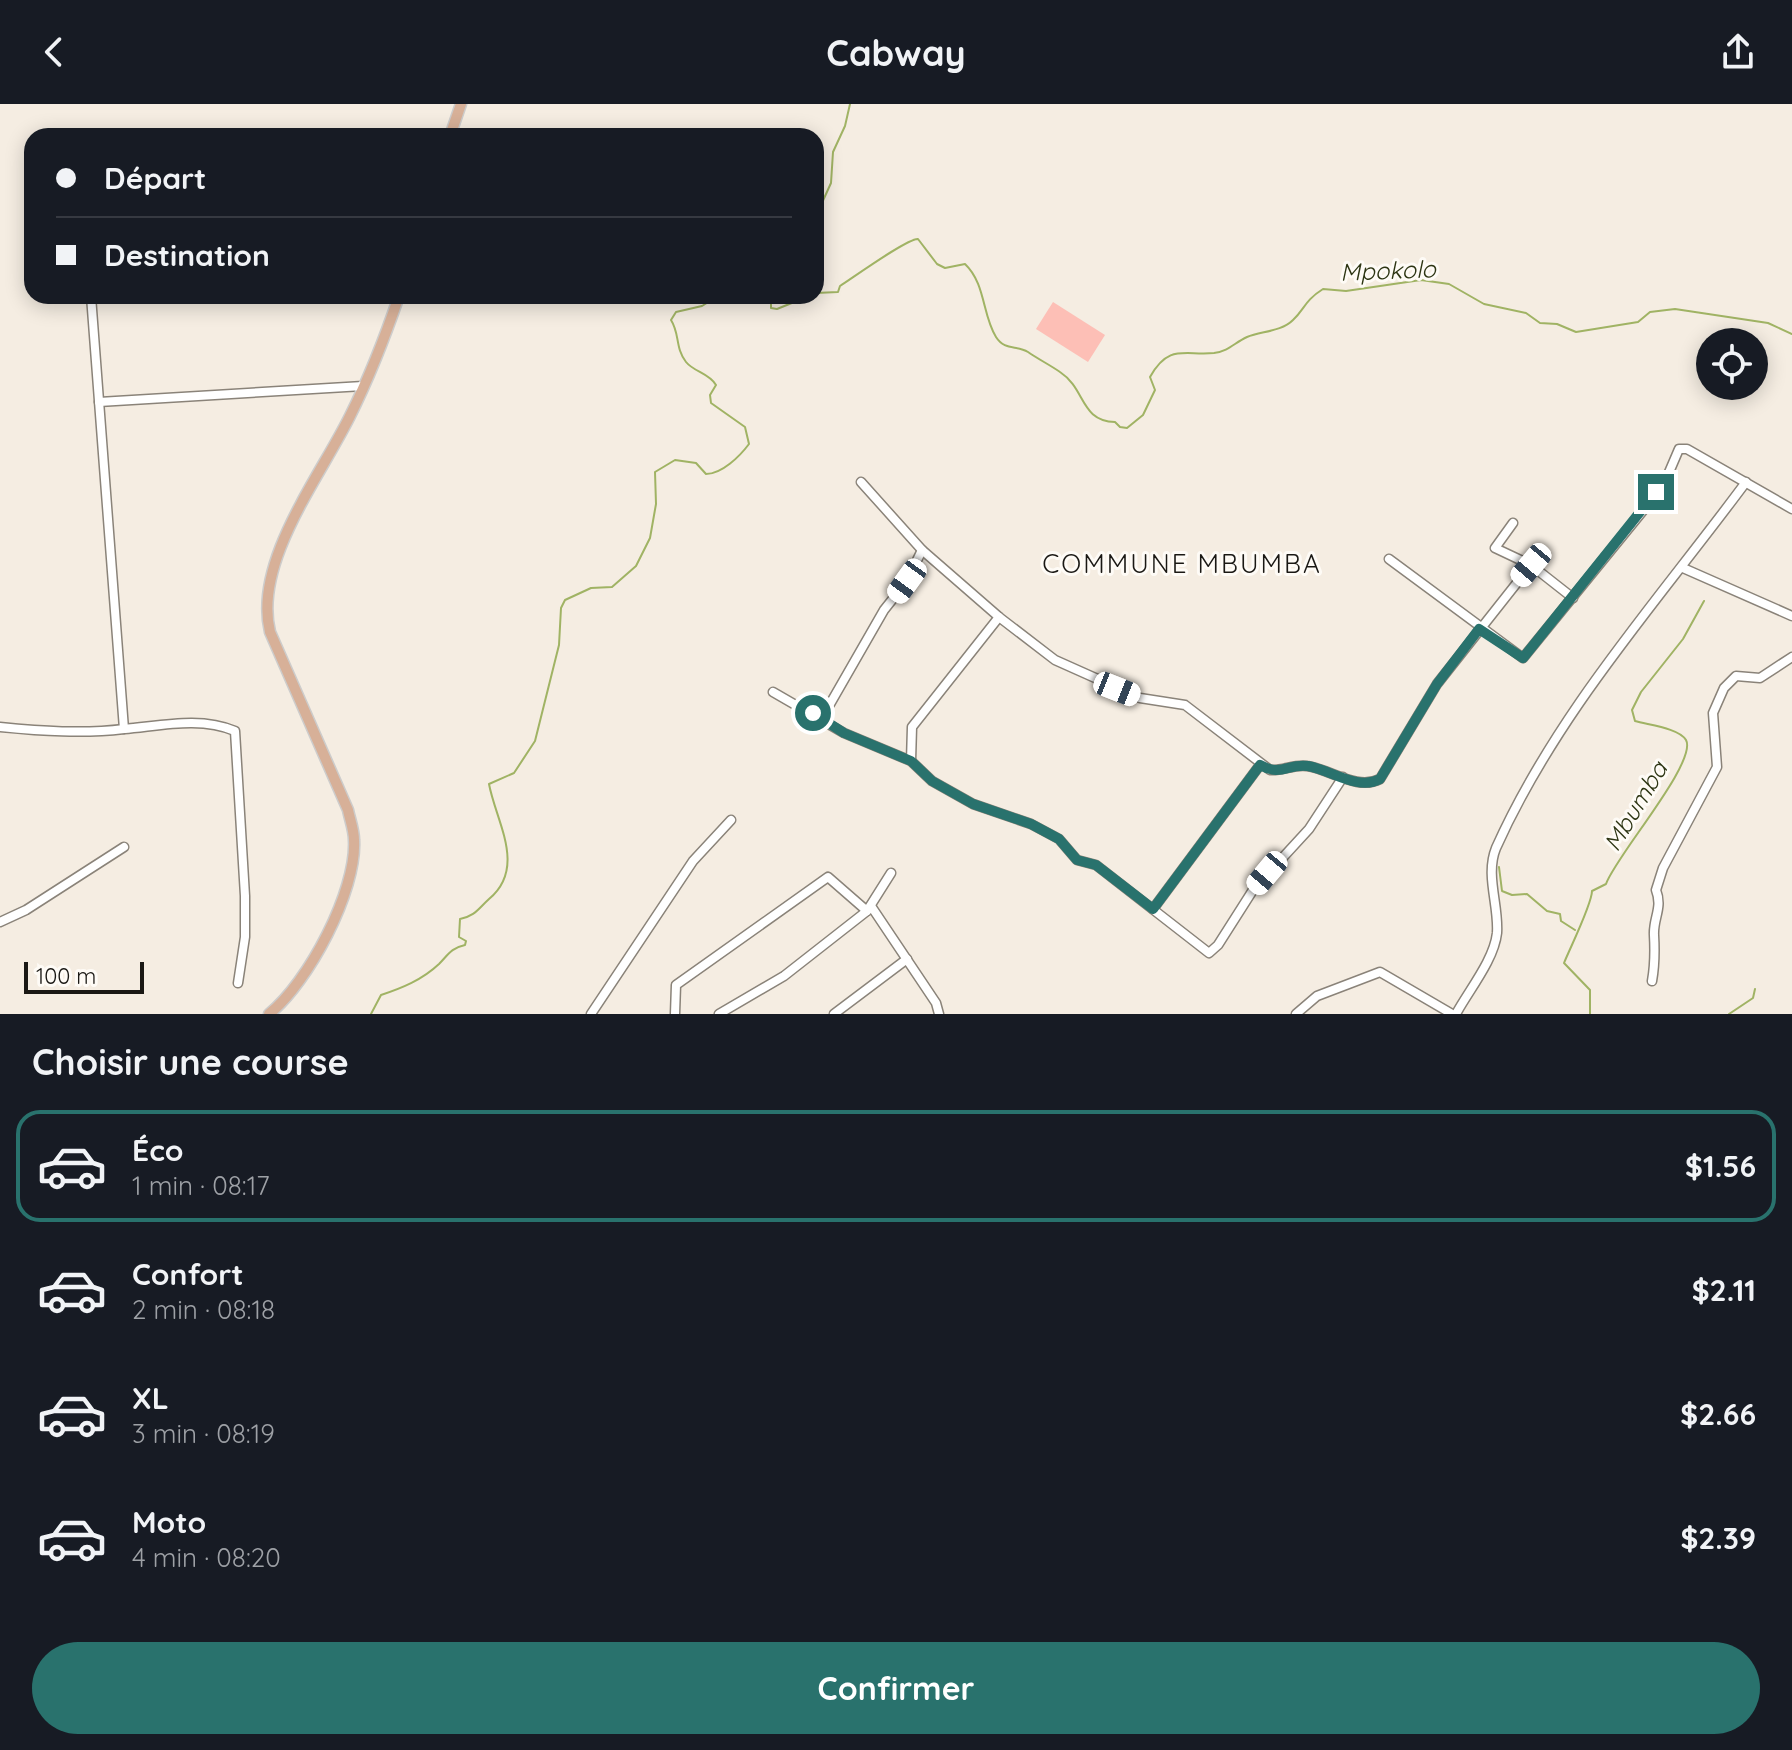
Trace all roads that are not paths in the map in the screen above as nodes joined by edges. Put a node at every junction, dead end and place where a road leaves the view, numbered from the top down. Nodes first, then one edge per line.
1 (461, 104) edge
2 (453, 128) edge
3 (92, 304) edge
4 (396, 304) edge
5 (363, 386) junction
6 (99, 402) junction
7 (861, 482) dead end
8 (1746, 482) junction
9 (1792, 509) edge
10 (1513, 523) dead end
11 (922, 550) junction
12 (1389, 559) dead end
13 (1531, 565) junction
14 (1683, 568) junction
15 (1573, 598) junction
16 (1792, 616) edge
17 (999, 617) junction
18 (1479, 629) junction
19 (1792, 657) edge
20 (773, 692) dead end
21 (822, 718) junction
22 (0, 727) edge
23 (124, 729) junction
24 (911, 761) junction
25 (1260, 765) junction
26 (1343, 777) junction
27 (731, 820) dead end
28 (124, 847) dead end
29 (891, 873) dead end
30 (869, 909) junction
31 (1153, 909) junction
32 (0, 922) edge
33 (907, 959) junction
34 (1652, 981) dead end
35 (238, 983) dead end
36 (269, 1014) edge
37 (591, 1014) edge
38 (675, 1014) edge
39 (719, 1014) edge
40 (834, 1014) edge
41 (939, 1014) edge
42 (1296, 1014) edge
43 (1454, 1014) edge

1 - 2 main road
3 - 6 street
4 - 5 main road
5 - 6 street
5 - 36 main road
6 - 23 street
7 - 11 street
8 - 9 street
8 - 14 street
8 - 15 street
10 - 13 street
11 - 17 street
11 - 21 street
12 - 18 street
13 - 15 street
13 - 18 street
14 - 16 street
14 - 43 street
15 - 18 street
17 - 24 street
17 - 25 street
18 - 26 street
19 - 34 street
20 - 21 street
21 - 24 street
22 - 23 street
23 - 35 street
24 - 31 street
25 - 26 street
25 - 31 street
26 - 31 street
27 - 37 street
28 - 32 street
29 - 30 street
30 - 33 street
30 - 38 street
30 - 39 street
33 - 40 street
33 - 41 street
42 - 43 street

